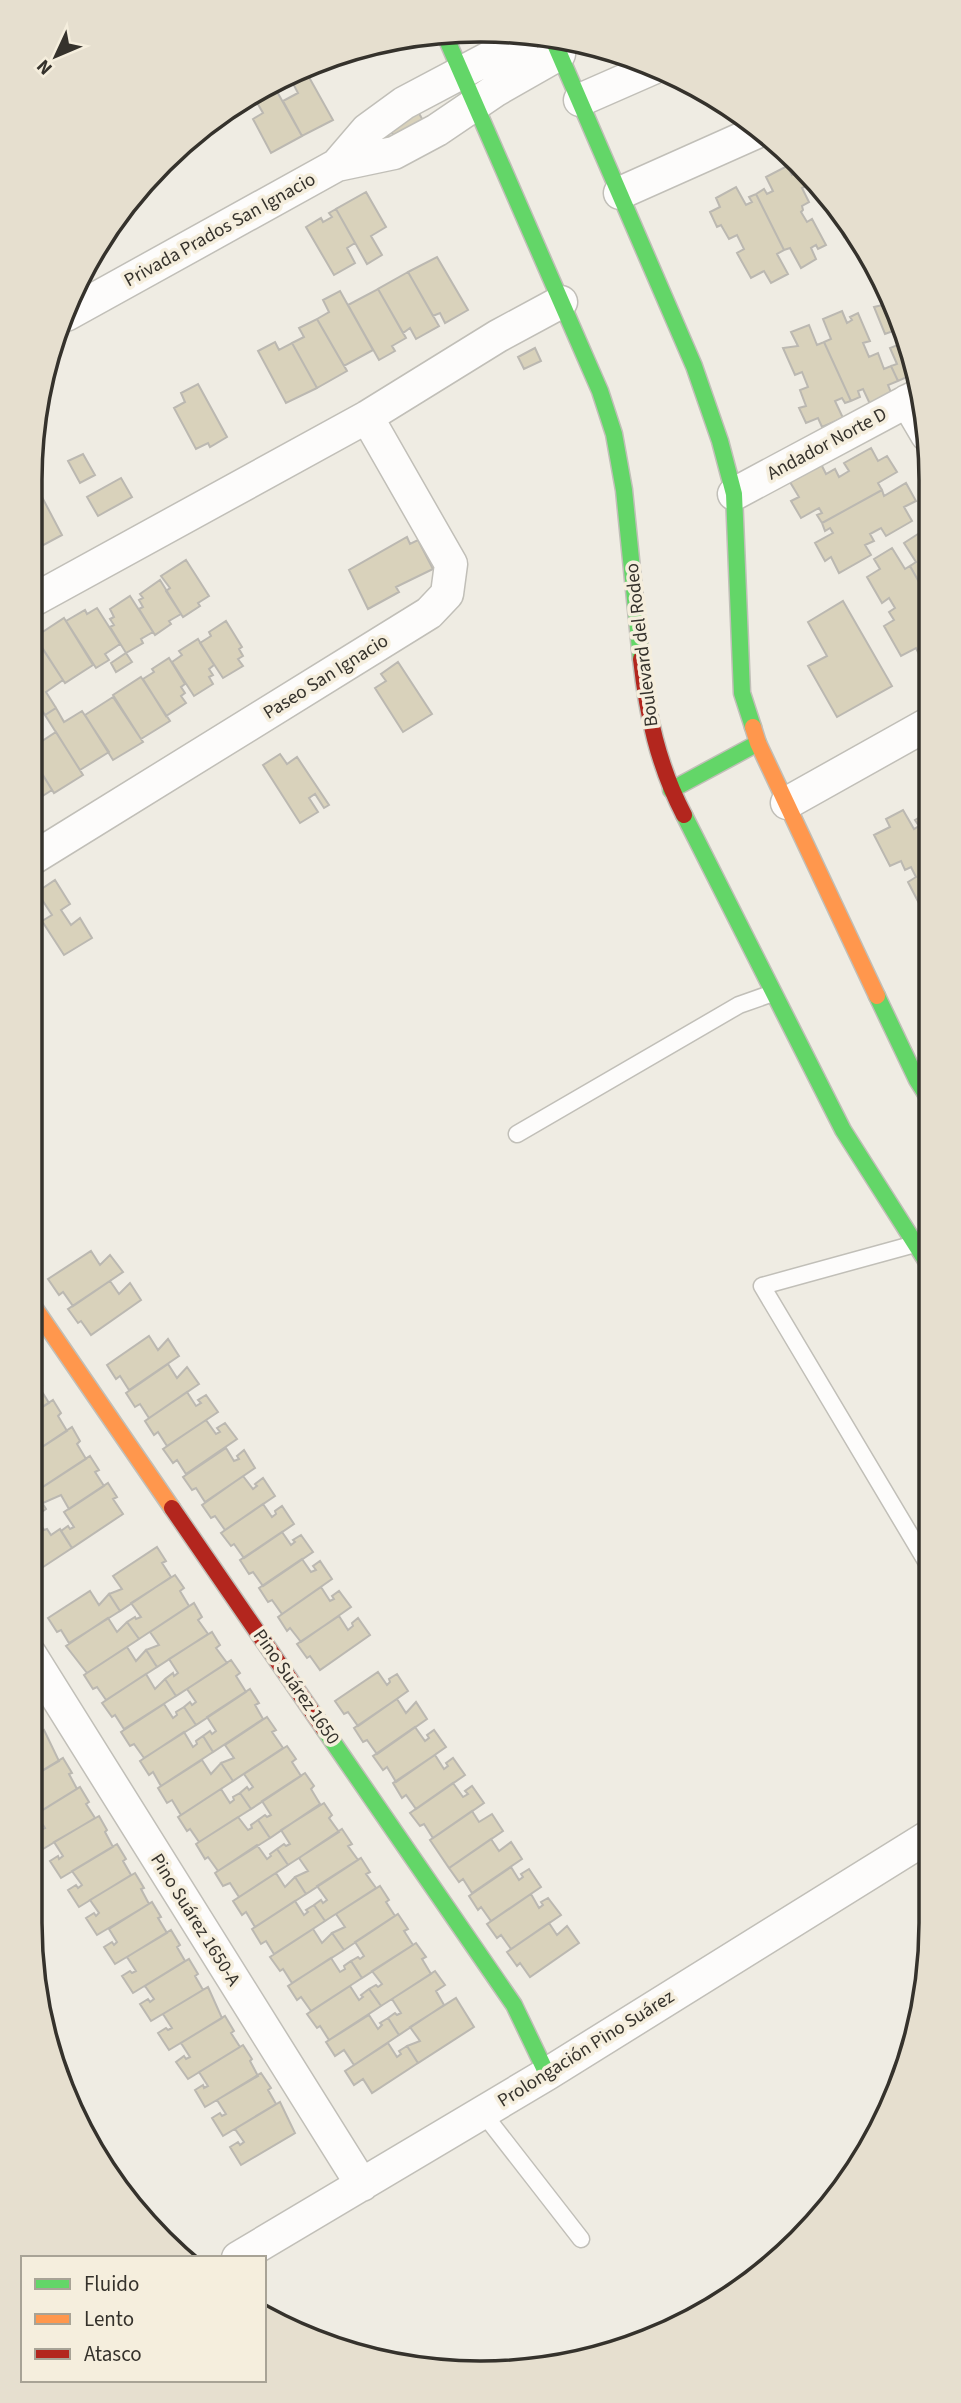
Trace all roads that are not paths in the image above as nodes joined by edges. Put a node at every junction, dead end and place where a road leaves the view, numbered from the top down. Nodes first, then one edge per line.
1 (448, 43) edge
2 (516, 44) edge
3 (557, 49) edge
4 (461, 73) junction
5 (642, 73) edge
6 (580, 100) junction
7 (474, 106) junction
8 (750, 135) edge
9 (337, 165) junction
10 (620, 193) junction
11 (561, 302) junction
12 (77, 308) edge
13 (912, 399) edge
14 (367, 416) junction
15 (734, 494) junction
16 (42, 595) edge
17 (919, 729) edge
18 (758, 743) junction
19 (671, 790) junction
20 (787, 803) junction
21 (42, 853) edge
22 (774, 993) junction
23 (919, 1083) edge
24 (517, 1134) dead end
25 (915, 1244) junction
26 (919, 1250) edge
27 (42, 1319) edge
28 (919, 1550) edge
29 (42, 1673) edge
30 (919, 1842) edge
31 (547, 2074) junction
32 (483, 2113) junction
33 (362, 2185) junction
34 (581, 2239) dead end
35 (241, 2256) edge

1 - 4 street, Boulevard del Rodeo
2 - 4 street
3 - 6 street
3 - 7 street
4 - 7 street, Boulevard del Rodeo
4 - 9 street
5 - 6 street
6 - 10 street
7 - 9 street
7 - 11 street, Boulevard del Rodeo
8 - 10 street
9 - 12 street, Privada Prados San Ignacio
10 - 15 street
11 - 14 street
11 - 19 street, Boulevard del Rodeo
13 - 15 street, Andador Norte D
14 - 16 street
14 - 21 street, Paseo San Ignacio
15 - 18 street
17 - 20 street
18 - 19 street
18 - 20 street
19 - 22 street, Boulevard del Rodeo
20 - 23 street
22 - 24 lane
22 - 25 street, Boulevard del Rodeo
25 - 26 street, Boulevard del Rodeo
25 - 28 lane
27 - 31 street, Pino Suárez 1650
29 - 33 street, Pino Suárez 1650-A
30 - 31 street, Prolongación Pino Suárez
31 - 32 street, Prolongación Pino Suárez
32 - 33 street, Prolongación Pino Suárez
32 - 34 lane
33 - 35 street, Prolongación Pino Suárez

